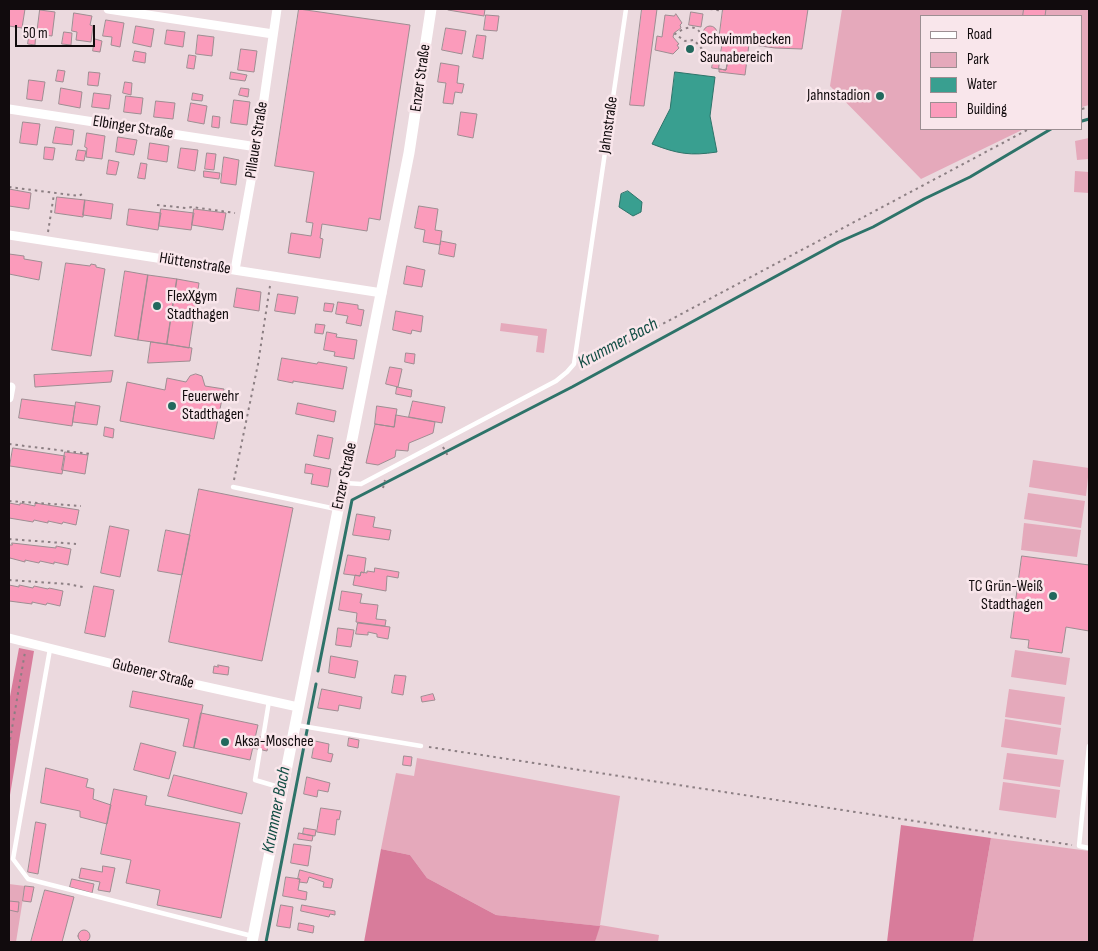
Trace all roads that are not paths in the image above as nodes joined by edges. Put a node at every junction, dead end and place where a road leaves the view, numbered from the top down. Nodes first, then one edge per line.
1 (108, 9) edge
2 (277, 9) edge
3 (431, 9) edge
4 (626, 9) edge
5 (273, 34) junction
6 (9, 109) edge
7 (257, 147) junction
8 (9, 235) edge
9 (235, 270) junction
10 (382, 293) junction
11 (11, 387) dead end
12 (9, 398) edge
13 (344, 483) junction
14 (232, 487) road end
15 (338, 509) junction
16 (9, 638) edge
17 (50, 648) junction
18 (269, 701) junction
19 (298, 707) junction
20 (303, 726) junction
21 (262, 738) dead end
22 (421, 746) road end
23 (1089, 746) edge
24 (260, 750) dead end
25 (283, 788) junction
26 (1089, 848) edge
27 (254, 941) edge

1 - 5 street
2 - 5 street, Pillauer Straße
3 - 10 main road, Enzer Straße
4 - 13 lane, Jahnstraße
5 - 7 street, Pillauer Straße
6 - 7 street, Elbinger Straße
7 - 9 street, Pillauer Straße
8 - 9 street, Hüttenstraße
9 - 10 street, Hüttenstraße
10 - 13 main road, Enzer Straße
11 - 12 street
13 - 15 main road, Enzer Straße
14 - 15 lane
15 - 19 main road, Enzer Straße
16 - 17 street, Gubener Straße
17 - 18 street, Gubener Straße
17 - 27 lane
18 - 19 street, Gubener Straße
18 - 21 lane
19 - 20 main road, Enzer Straße
20 - 22 lane
20 - 25 main road, Enzer Straße
23 - 26 lane
24 - 25 lane
25 - 27 main road, Enzer Straße

